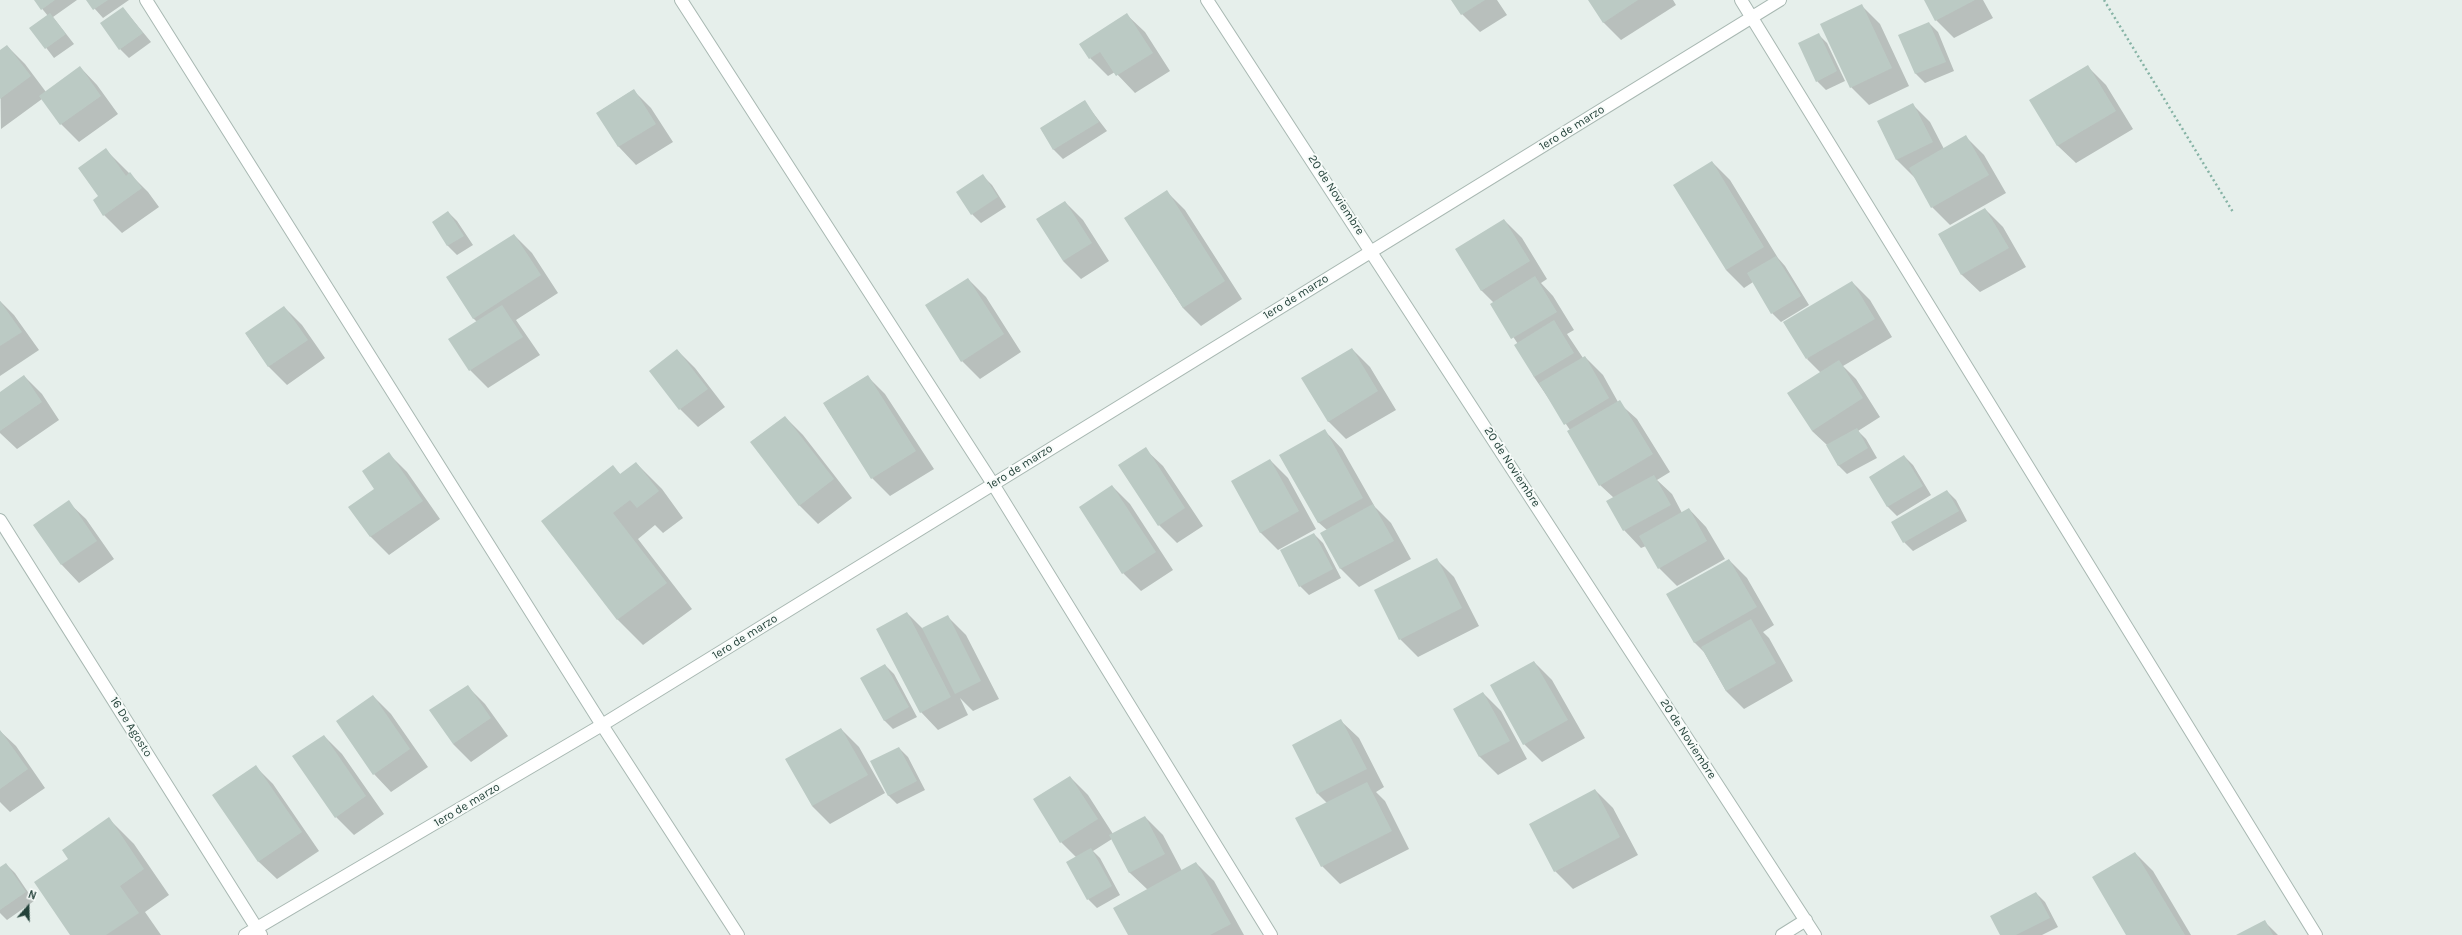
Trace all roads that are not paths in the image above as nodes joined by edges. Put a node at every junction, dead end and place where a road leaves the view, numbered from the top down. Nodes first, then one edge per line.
1 (146, 0) edge
2 (681, 0) edge
3 (1207, 0) edge
4 (1741, 0) edge
5 (1780, 0) edge
6 (1751, 18) junction
7 (1372, 251) junction
8 (993, 484) junction
9 (0, 520) edge
10 (602, 725) junction
11 (1806, 920) junction
12 (259, 932) edge
13 (245, 935) edge
14 (738, 935) edge
15 (1271, 935) edge
16 (1782, 935) edge
17 (1816, 935) edge
18 (2316, 935) edge

1 - 10 street
2 - 8 street
3 - 7 street, 20 de Noviembre
4 - 6 street
5 - 6 street, 1ero de marzo
6 - 7 street, 1ero de marzo
6 - 18 street
7 - 8 street, 1ero de marzo
7 - 11 street, 20 de Noviembre
8 - 10 street, 1ero de marzo
8 - 15 street
9 - 12 street, 16 De Agosto
10 - 12 street, 1ero de marzo
10 - 14 street
11 - 16 street
11 - 17 street, 20 de Noviembre
12 - 13 street

